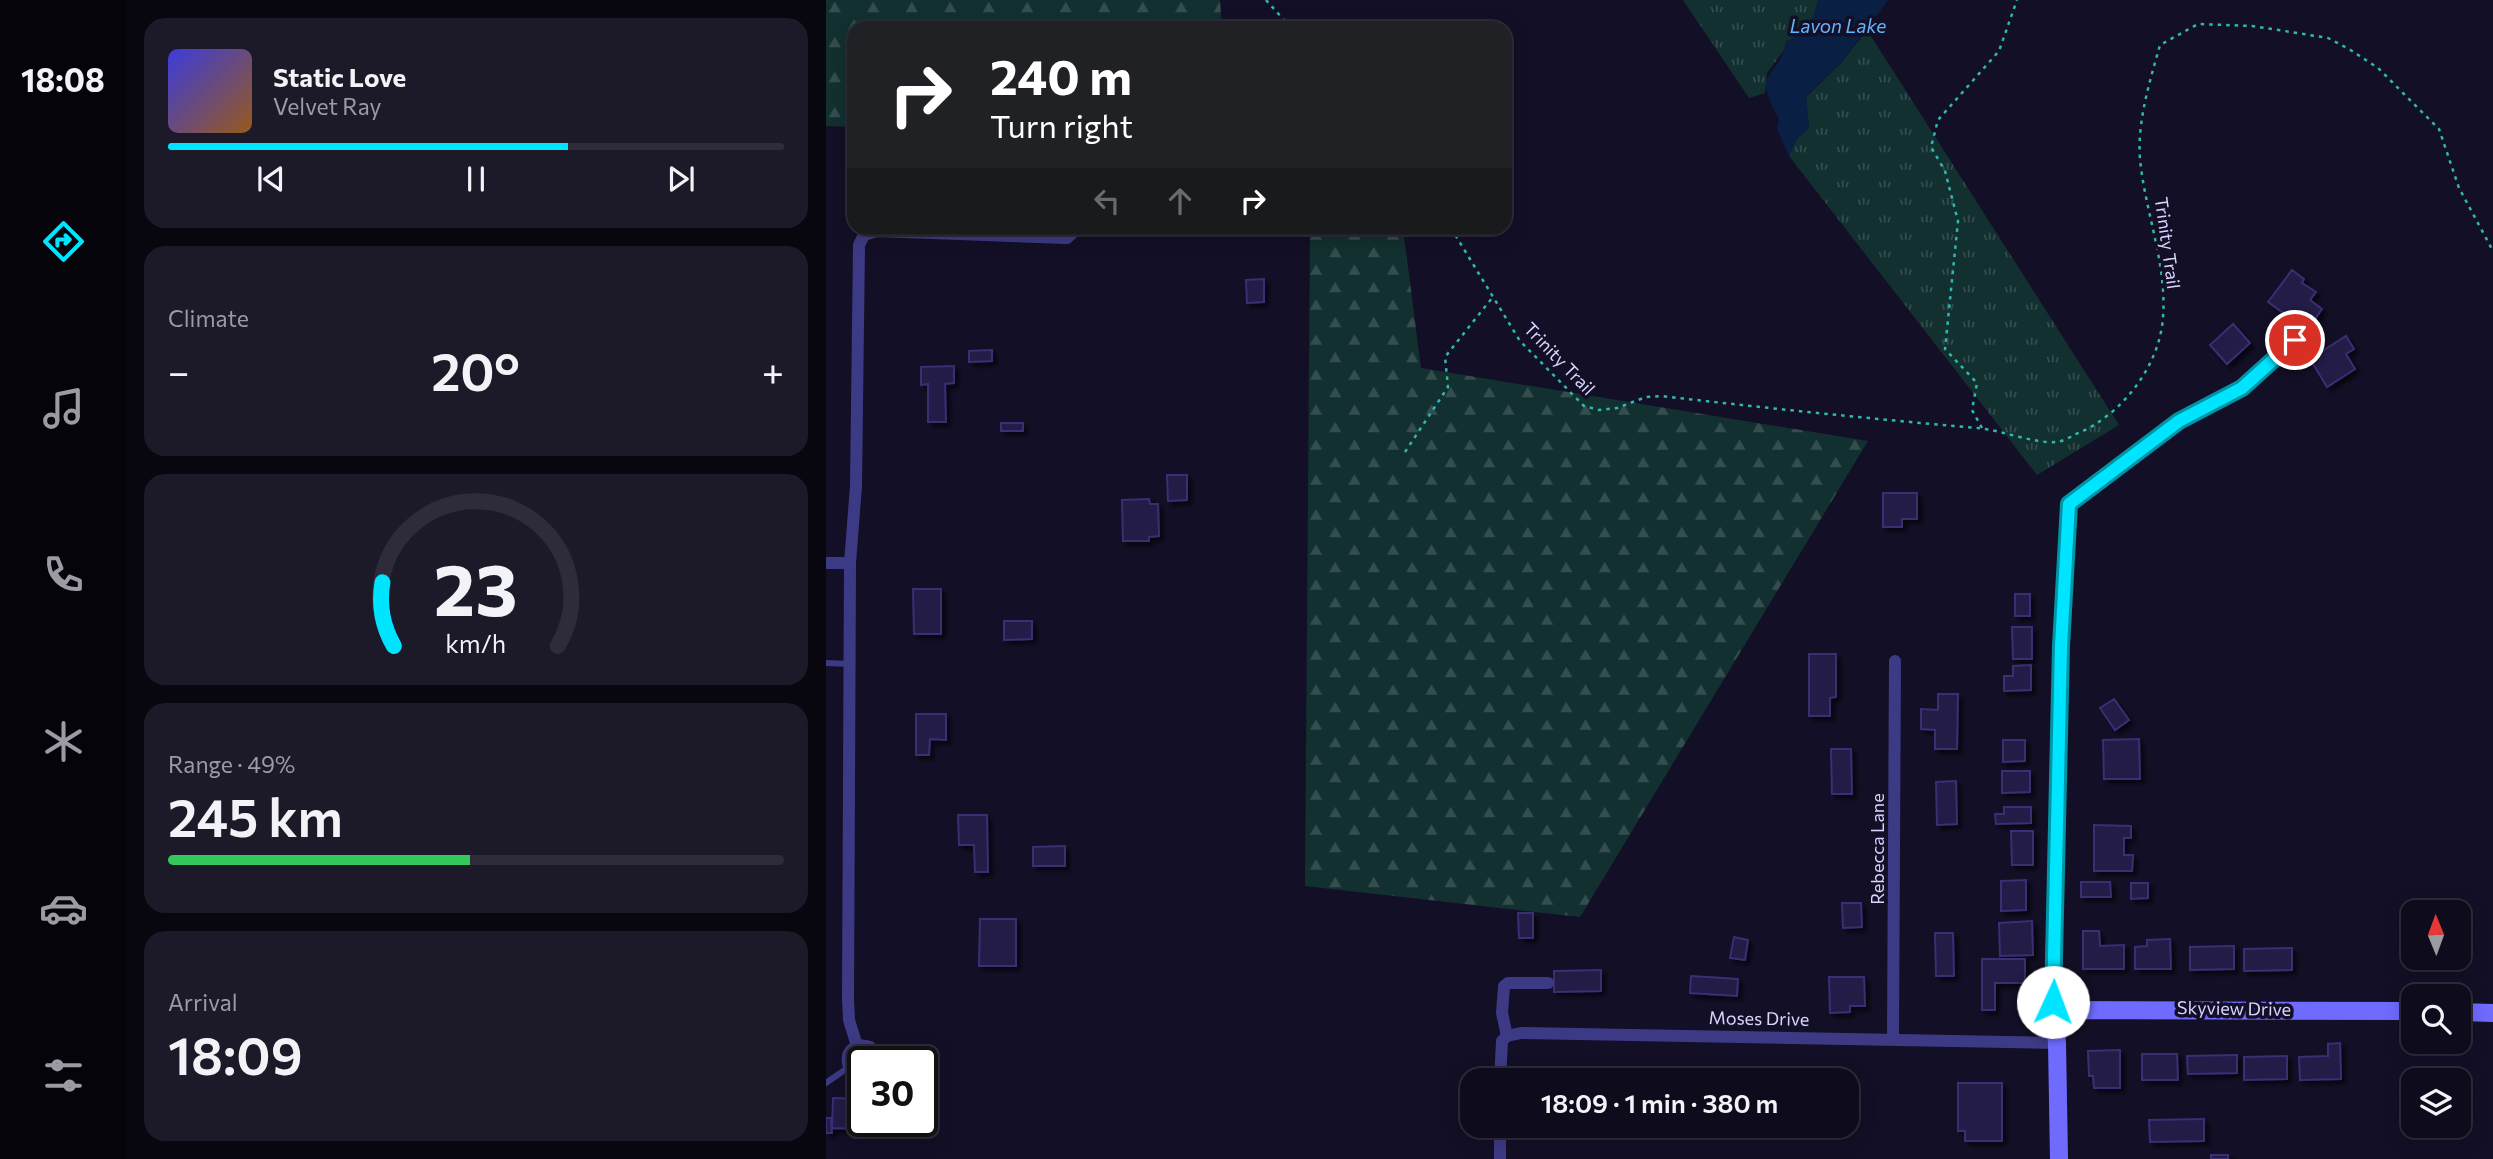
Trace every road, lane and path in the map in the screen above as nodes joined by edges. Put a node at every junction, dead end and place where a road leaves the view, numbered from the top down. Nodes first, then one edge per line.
1 (1266, 0) edge
2 (2017, 0) edge
3 (1285, 21) edge
4 (864, 235) edge
5 (985, 235) edge
6 (1070, 235) edge
7 (1455, 235) edge
8 (2493, 251) edge
9 (1492, 298) junction
10 (2295, 340) dead end
11 (1982, 428) junction
12 (1405, 452) dead end
13 (2069, 504) joint
14 (826, 563) edge
15 (850, 563) junction
16 (1895, 661) dead end
17 (826, 663) edge
18 (852, 664) junction
19 (1548, 983) dead end
20 (2054, 1010) junction
21 (2401, 1011) edge
22 (2471, 1012) edge
23 (2493, 1013) edge
24 (1507, 1036) junction
25 (1894, 1037) junction
26 (2057, 1043) junction
27 (857, 1046) edge
28 (847, 1068) edge
29 (1500, 1068) edge
30 (826, 1083) edge
31 (1500, 1138) edge
32 (1500, 1159) edge
33 (2059, 1159) edge

1 - 3 path
2 - 11 path
4 - 15 street
5 - 6 street
7 - 9 path, Trinity Trail
8 - 11 path, Trinity Trail
9 - 11 path, Trinity Trail
9 - 12 path
10 - 13 lane
13 - 20 street
14 - 15 street
15 - 18 street
16 - 25 street, Rebecca Lane
17 - 18 lane
18 - 27 street
19 - 24 street
20 - 21 street, Skyview Drive
20 - 26 street
22 - 23 street
24 - 25 street, Moses Drive
24 - 29 street
25 - 26 street, Moses Drive
26 - 33 street
28 - 30 lane
31 - 32 street

